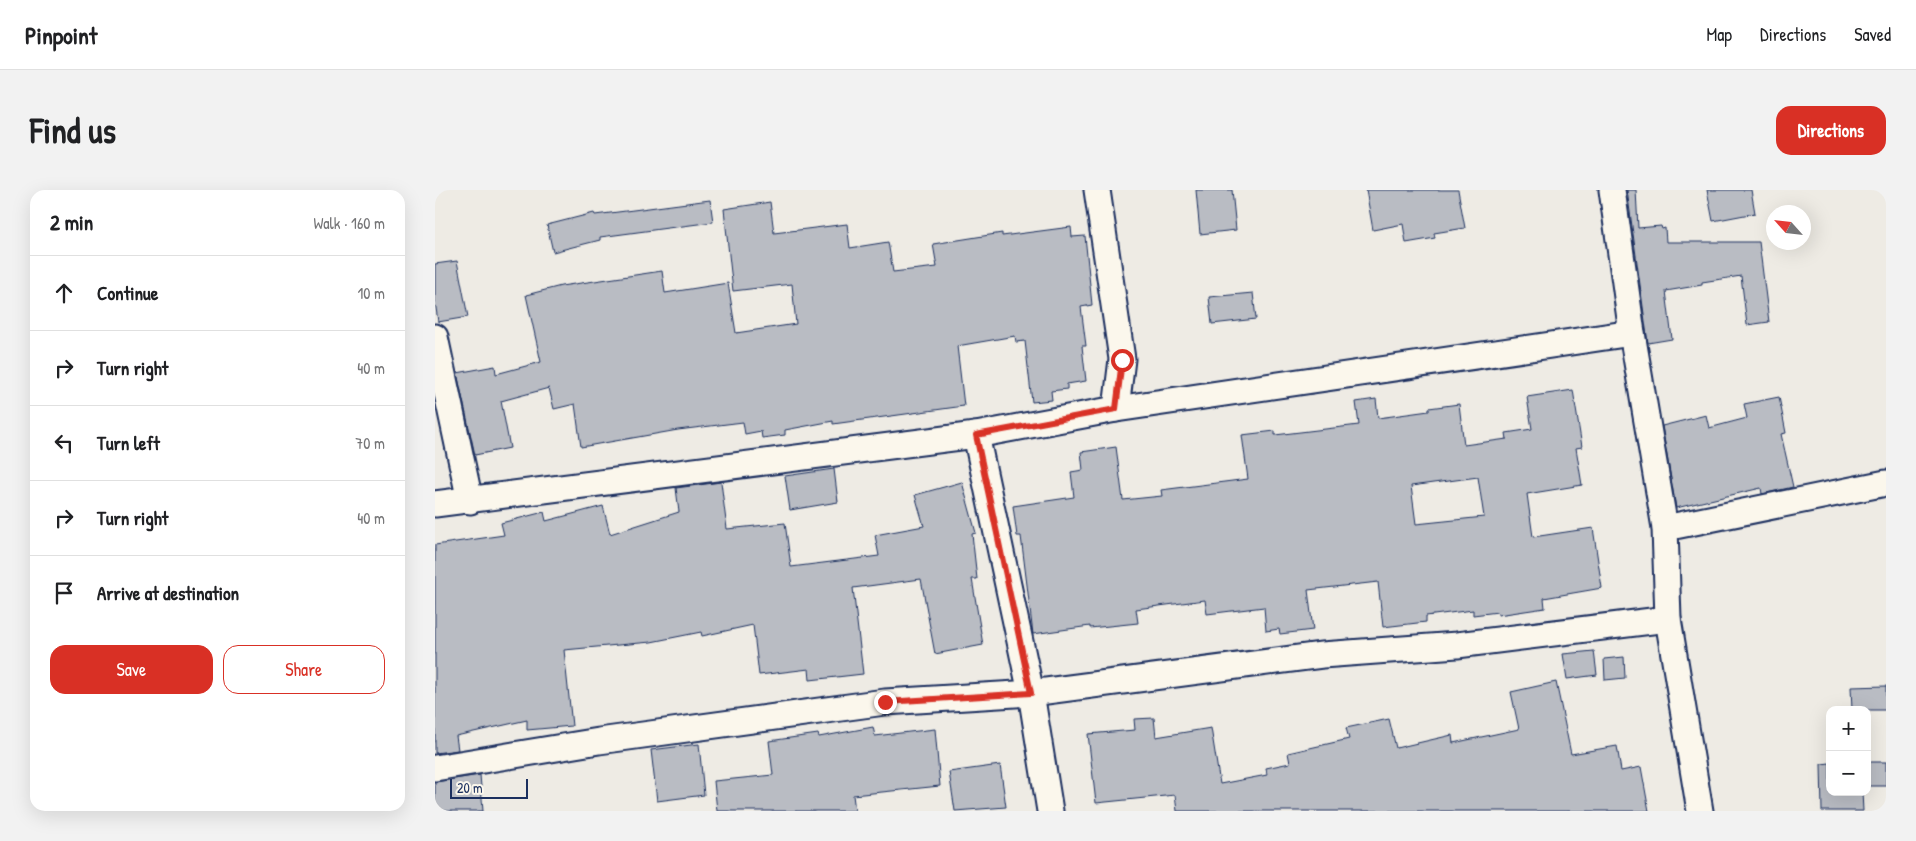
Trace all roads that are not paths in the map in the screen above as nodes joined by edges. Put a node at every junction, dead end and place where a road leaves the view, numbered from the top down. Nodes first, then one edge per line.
1 (1097, 190) edge
2 (1612, 190) edge
3 (1632, 333) junction
4 (435, 338) edge
5 (1116, 409) junction
6 (976, 435) junction
7 (1886, 483) edge
8 (470, 501) junction
9 (435, 504) edge
10 (1665, 528) junction
11 (1669, 619) junction
12 (1031, 693) junction
13 (435, 768) edge
14 (1051, 811) edge
15 (1700, 811) edge

1 - 5 street
2 - 3 street
3 - 5 street
3 - 10 street
4 - 8 street
5 - 6 street
6 - 8 street
6 - 12 street
7 - 10 street
8 - 9 street
10 - 11 street
11 - 12 street
11 - 15 street
12 - 13 street
12 - 14 street

